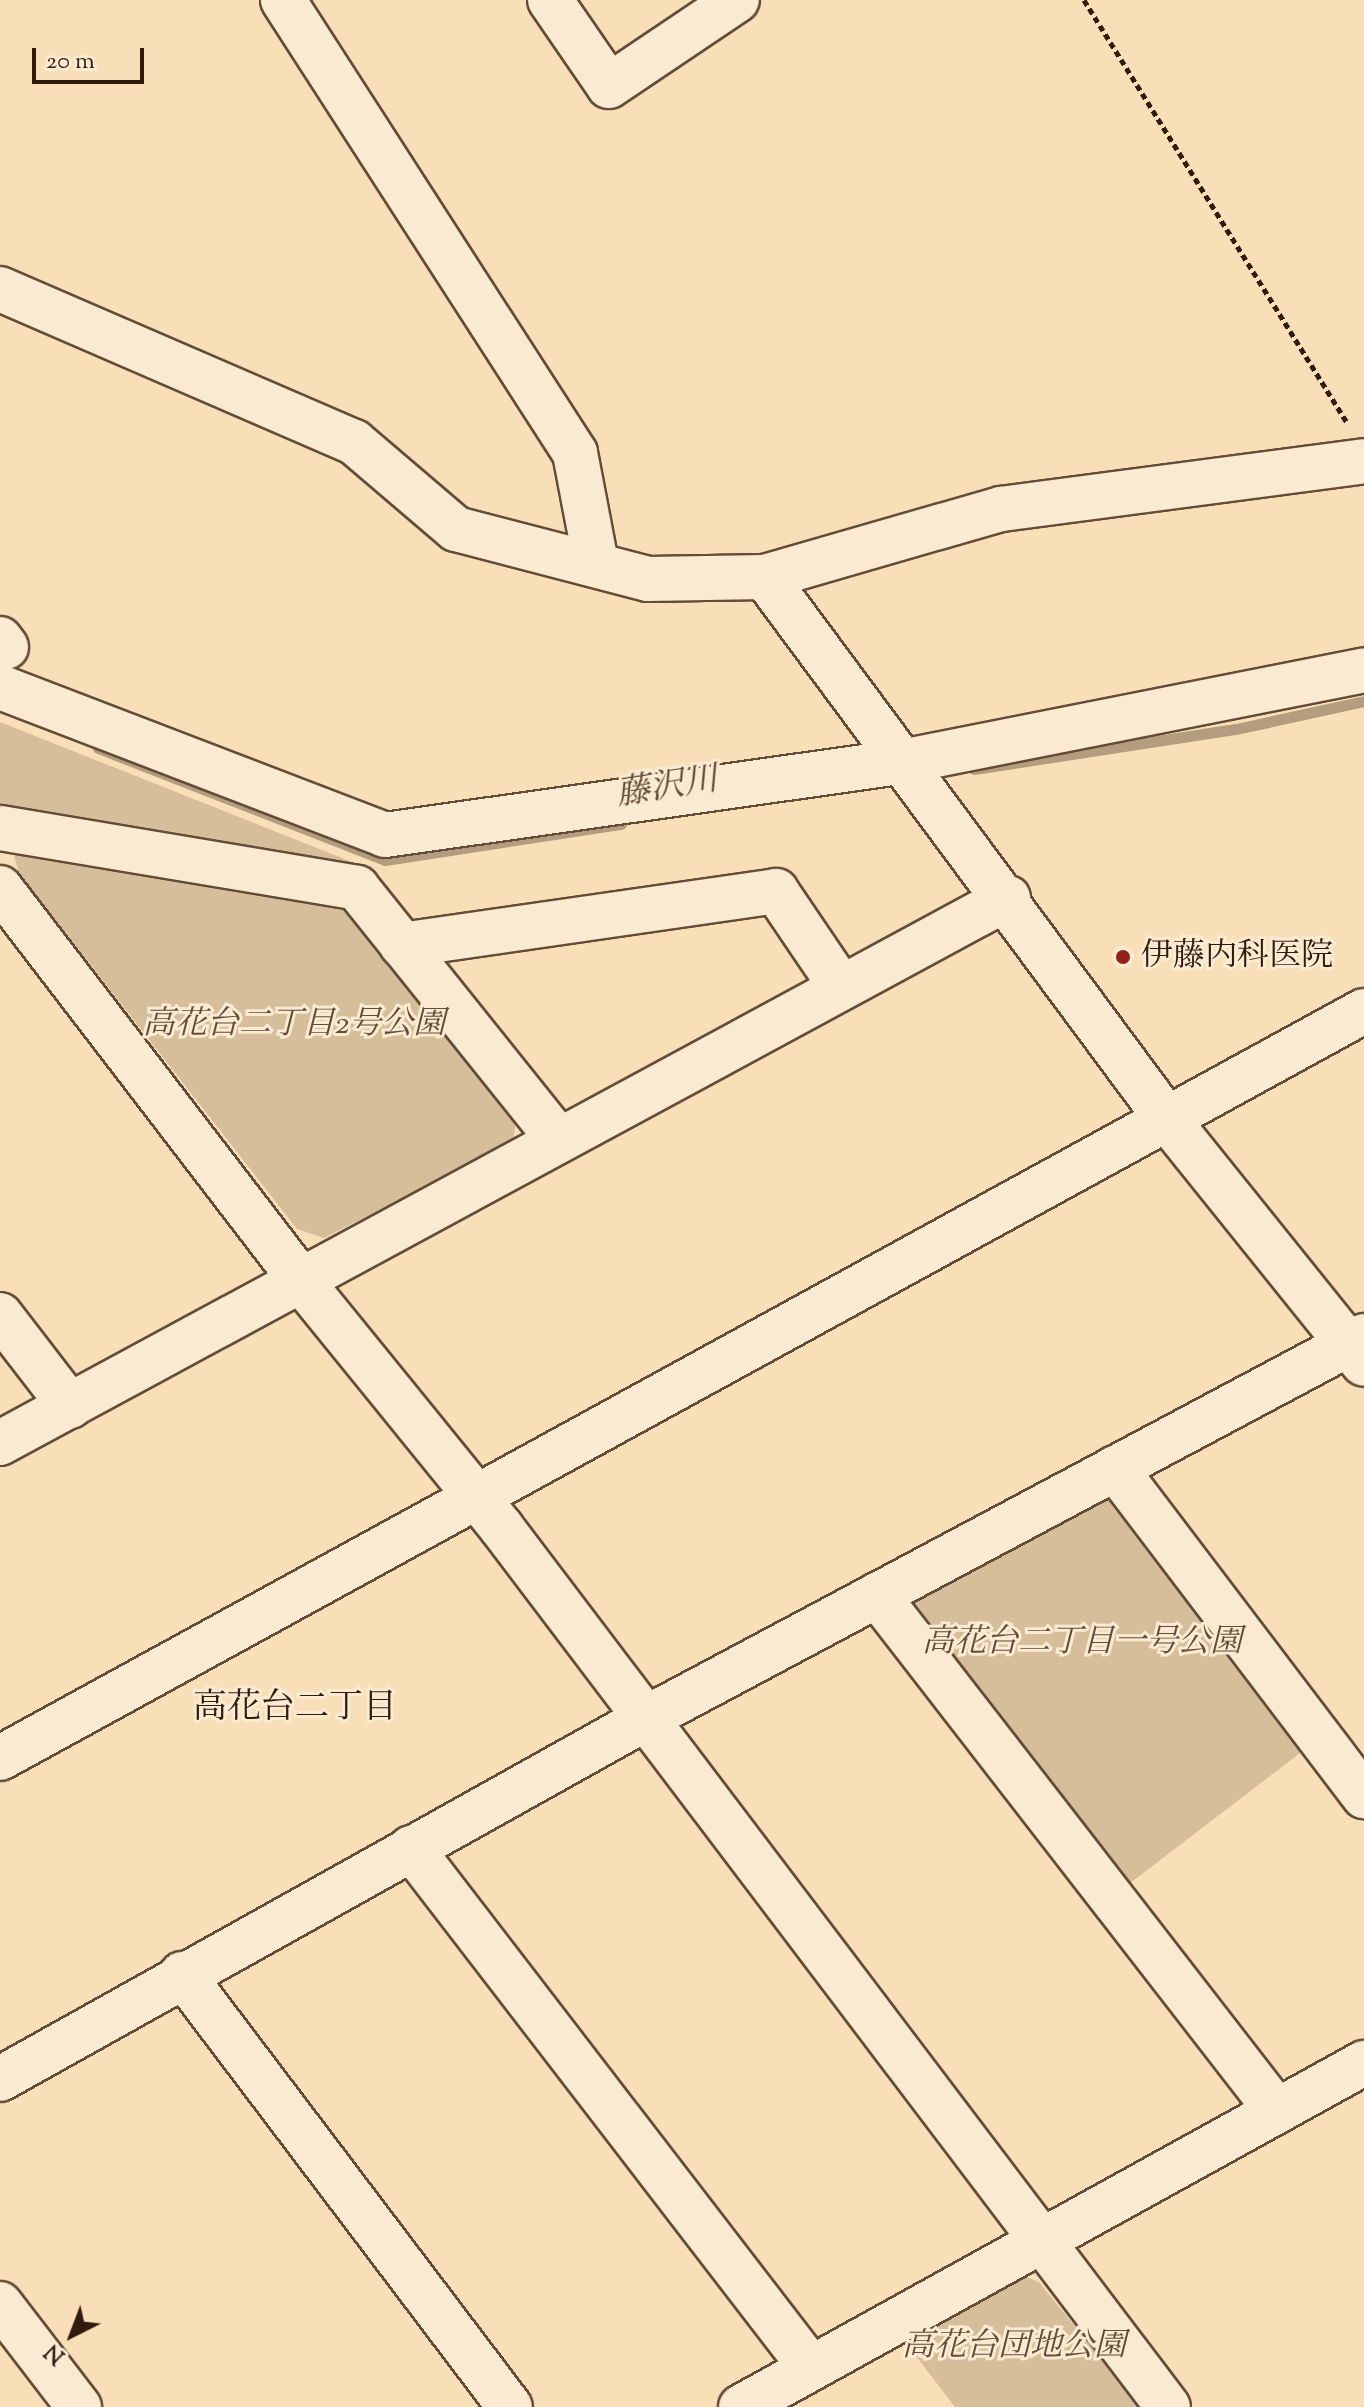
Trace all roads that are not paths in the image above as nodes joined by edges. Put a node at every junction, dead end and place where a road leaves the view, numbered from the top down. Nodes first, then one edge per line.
1 (283, 0) edge
2 (550, 0) edge
3 (737, 0) edge
4 (0, 289) edge
5 (1360, 449) edge
6 (596, 563) junction
7 (765, 577) junction
8 (2, 658) edge
9 (1364, 670) edge
10 (906, 761) junction
11 (0, 828) edge
12 (0, 888) edge
13 (1008, 898) junction
14 (402, 945) junction
15 (841, 987) junction
16 (1364, 1011) edge
17 (1167, 1119) junction
18 (557, 1138) junction
19 (302, 1282) junction
20 (0, 1315) edge
21 (1359, 1348) edge
22 (70, 1406) junction
23 (0, 1443) edge
24 (1115, 1468) junction
25 (478, 1499) junction
26 (877, 1595) junction
27 (643, 1720) junction
28 (0, 1758) edge
29 (1364, 1796) edge
30 (411, 1848) junction
31 (182, 1974) junction
32 (1364, 2063) edge
33 (0, 2079) edge
34 (1277, 2111) junction
35 (1041, 2241) junction
36 (0, 2304) edge
37 (811, 2368) junction
38 (79, 2407) edge
39 (510, 2407) edge
40 (741, 2407) edge
41 (1168, 2407) edge

1 - 6 street
2 - 3 street
4 - 6 street
5 - 7 street
6 - 7 street
7 - 10 street
8 - 10 street
9 - 10 street
10 - 13 street
11 - 14 street
12 - 19 street
13 - 15 street
13 - 17 street
14 - 15 street
14 - 18 street
15 - 18 street
16 - 17 street
17 - 21 street
17 - 25 street
18 - 19 street
19 - 22 street
19 - 25 street
20 - 22 street
21 - 24 street
22 - 23 street
24 - 26 street
24 - 29 street
25 - 27 street
25 - 28 street
26 - 27 street
26 - 34 street
27 - 30 street
27 - 35 street
30 - 31 street
30 - 37 street
31 - 33 street
31 - 39 street
32 - 34 street
34 - 35 street
35 - 37 street
35 - 41 street
36 - 38 street
37 - 40 street

